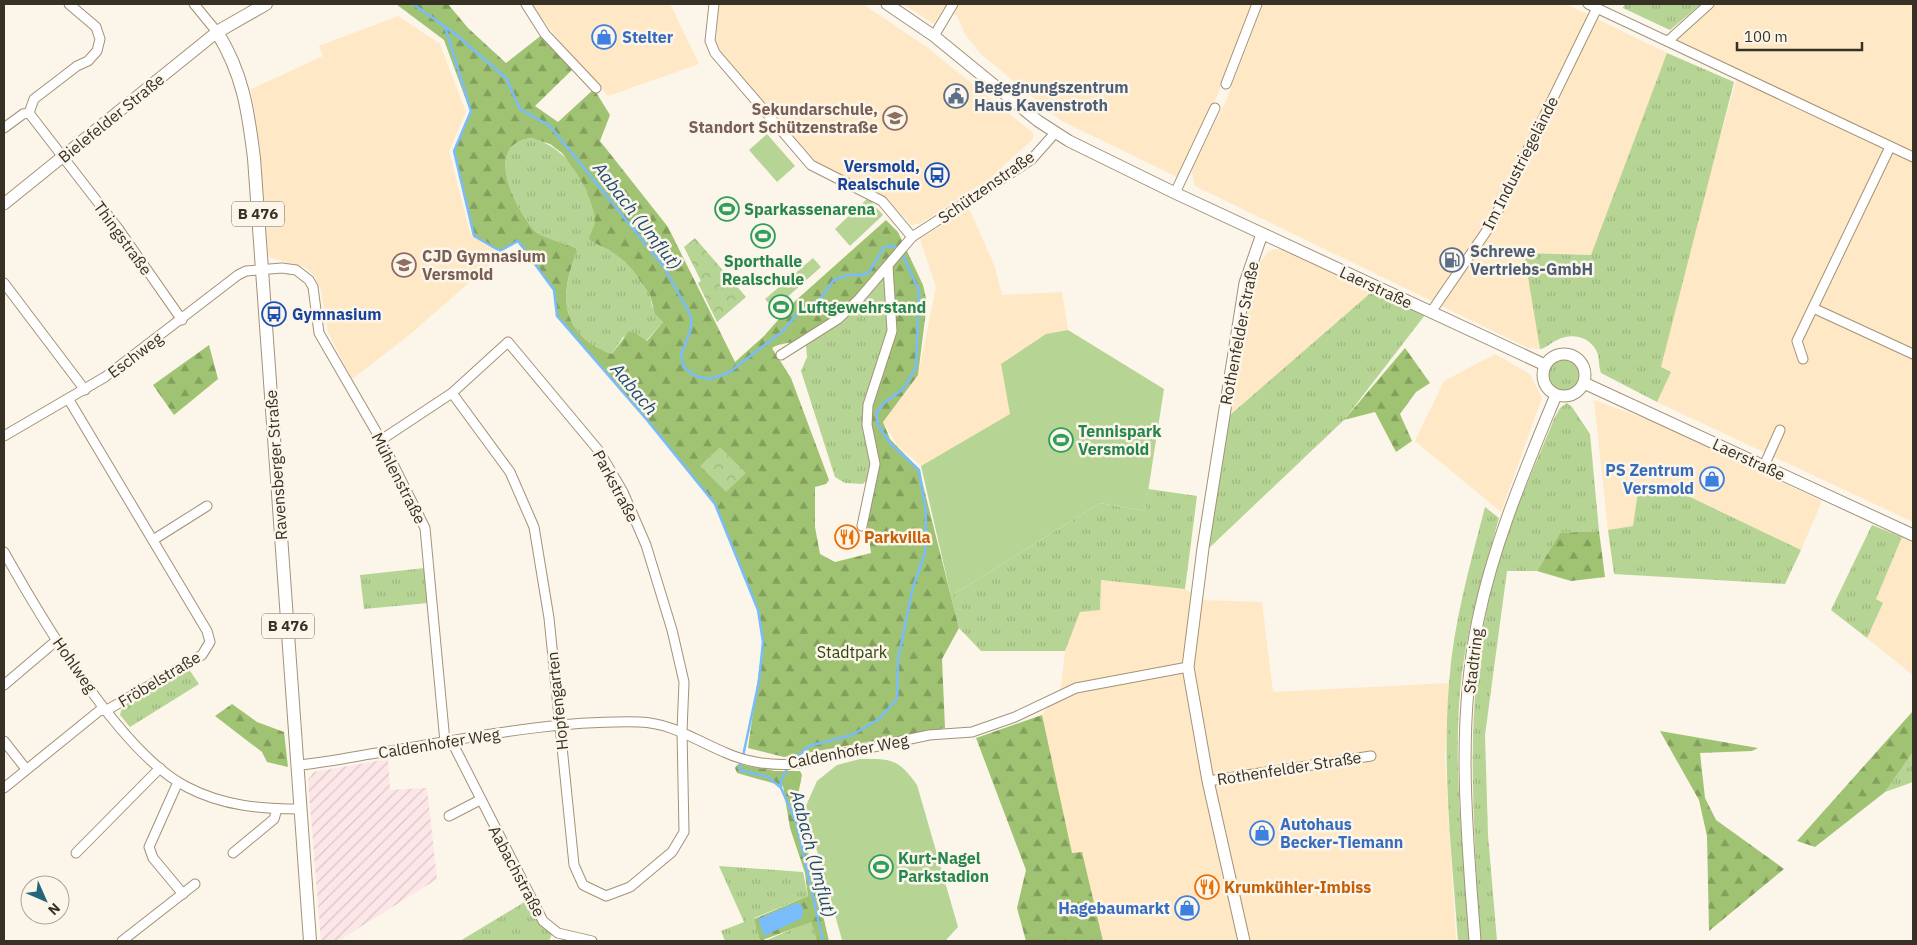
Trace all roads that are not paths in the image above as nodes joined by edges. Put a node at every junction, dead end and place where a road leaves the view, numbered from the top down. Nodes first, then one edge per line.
1 (68, 4) edge
2 (194, 4) edge
3 (266, 4) edge
4 (526, 4) edge
5 (714, 4) edge
6 (887, 4) edge
7 (953, 4) edge
8 (1257, 4) edge
9 (1709, 4) edge
10 (1592, 6) edge
11 (217, 32) junction
12 (934, 36) junction
13 (1668, 41) junction
14 (1226, 84) dead end
15 (596, 88) dead end
16 (1215, 108) dead end
17 (29, 114) junction
18 (4, 128) edge
19 (1055, 132) junction
20 (1890, 146) junction
21 (1913, 157) edge
22 (62, 158) junction
23 (1175, 193) junction
24 (4, 204) edge
25 (1262, 234) junction
26 (912, 237) junction
27 (888, 266) junction
28 (261, 270) junction
29 (4, 283) edge
30 (1813, 308) junction
31 (1431, 312) junction
32 (182, 320) junction
33 (1913, 354) edge
34 (781, 355) dead end
35 (1802, 359) dead end
36 (1545, 365) junction
37 (1584, 383) junction
38 (85, 390) junction
39 (452, 394) junction
40 (1556, 395) junction
41 (69, 400) junction
42 (1780, 430) dead end
43 (4, 436) edge
44 (381, 440) junction
45 (1764, 466) junction
46 (207, 506) dead end
47 (862, 526) dead end
48 (1913, 535) edge
49 (153, 540) junction
50 (5, 559) edge
51 (58, 640) junction
52 (1188, 667) junction
53 (4, 685) edge
54 (107, 710) junction
55 (559, 724) junction
56 (682, 731) junction
57 (4, 741) edge
58 (450, 741) junction
59 (1371, 756) dead end
60 (298, 765) junction
61 (160, 768) junction
62 (26, 769) junction
63 (1208, 781) junction
64 (178, 782) junction
65 (4, 788) edge
66 (480, 800) junction
67 (277, 809) junction
68 (301, 809) junction
69 (449, 816) dead end
70 (76, 853) dead end
71 (233, 853) dead end
72 (195, 884) dead end
73 (183, 894) junction
74 (122, 941) edge
75 (310, 941) edge
76 (592, 941) edge
77 (1244, 941) edge
78 (1474, 941) edge

1 - 17 street
2 - 11 street, Ravensberger Straße
3 - 11 main road
4 - 15 street
5 - 26 street
6 - 12 main road
7 - 12 street
8 - 14 street
9 - 13 street
10 - 13 street, Im Industriegelände
10 - 31 street, Im Industriegelände
11 - 22 main road, Bielefelder Straße
11 - 28 main road, Ravensberger Straße / B 476
12 - 19 main road
13 - 20 street, Im Industriegelände
16 - 23 street
17 - 18 street
17 - 22 street, Thingstraße
19 - 23 main road
19 - 26 street, Schützenstraße
20 - 21 street, Im Industriegelände
20 - 30 street
22 - 24 main road, Bielefelder Straße
22 - 32 street, Thingstraße
23 - 25 main road
25 - 31 main road, Laerstraße
25 - 52 main road, Rothenfelder Straße
26 - 27 street, Schützenstraße
27 - 34 street, Schützenstraße
27 - 47 street
28 - 32 street, Eschweg
28 - 44 street, Mühlenstraße
28 - 60 main road, Ravensberger Straße / B 476
29 - 38 street
30 - 33 street
30 - 35 street
31 - 36 main road, Laerstraße
32 - 38 street, Eschweg
36 - 37 main road
36 - 40 main road
37 - 40 main road
37 - 45 main road, Laerstraße
38 - 41 street, Eschweg
39 - 44 street
39 - 55 street, Hopfengarten
39 - 56 street, Parkstraße
40 - 78 main road, Stadtring
41 - 43 street, Eschweg
41 - 49 street, Fröbelstraße
42 - 45 street
44 - 58 street, Mühlenstraße
45 - 48 main road, Laerstraße
46 - 49 street
49 - 54 street, Fröbelstraße
50 - 51 street, Hohlweg
51 - 53 street
51 - 54 street, Hohlweg
52 - 56 street, Caldenhofer Weg
52 - 63 main road, Rothenfelder Straße
54 - 61 street, Hohlweg
54 - 62 street
55 - 56 street, Caldenhofer Weg
55 - 56 street, Hopfengarten
55 - 58 street, Caldenhofer Weg
57 - 62 street
58 - 60 street, Caldenhofer Weg
58 - 66 street, Aabachstraße
59 - 63 street, Rothenfelder Straße
60 - 68 main road, Ravensberger Straße / B 476
61 - 64 street, Hohlweg
61 - 70 street
62 - 65 street
63 - 77 main road, Rothenfelder Straße
64 - 67 street, Hohlweg
64 - 73 street
66 - 69 street
66 - 76 street, Aabachstraße
67 - 68 street, Hohlweg
67 - 71 street
68 - 75 main road, Ravensberger Straße / B 476
72 - 73 street
73 - 74 street

